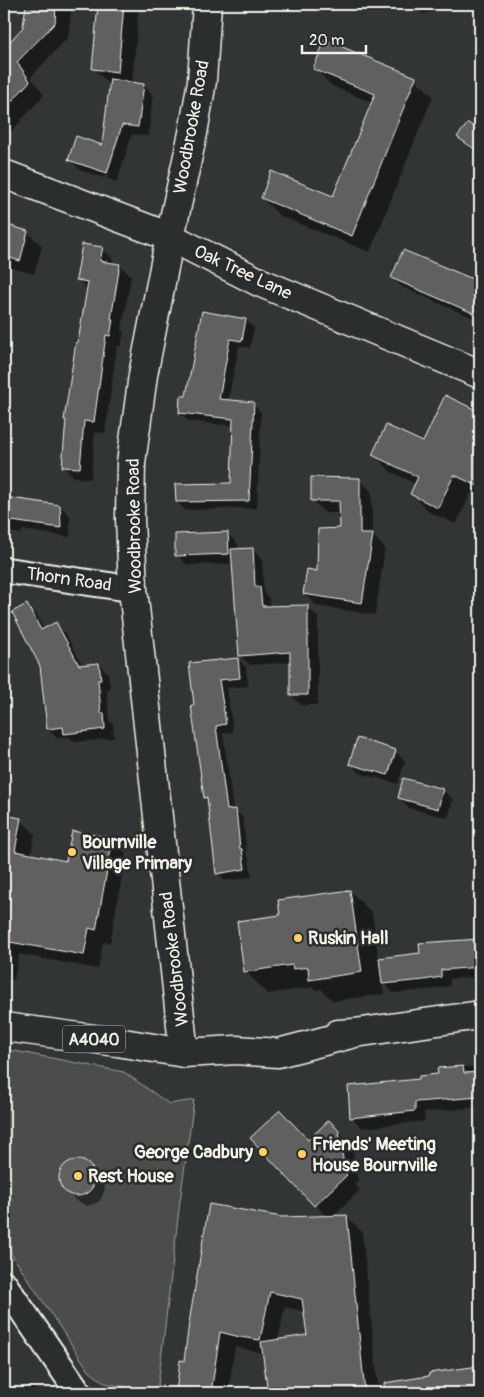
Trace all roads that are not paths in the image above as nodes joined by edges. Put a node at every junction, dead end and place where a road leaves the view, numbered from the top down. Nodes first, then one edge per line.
1 (207, 4) edge
2 (4, 174) edge
3 (170, 237) junction
4 (480, 374) edge
5 (4, 570) edge
6 (133, 589) junction
7 (480, 1015) edge
8 (4, 1027) edge
9 (184, 1053) junction
10 (4, 1284) edge
11 (79, 1393) edge

1 - 3 main road, Woodbrooke Road
2 - 3 main road, Oak Tree Lane
3 - 4 main road, Oak Tree Lane
3 - 6 main road, Woodbrooke Road
5 - 6 street, Thorn Road
6 - 9 main road, Woodbrooke Road
7 - 9 main road, A4040
8 - 9 main road, A4040
10 - 11 street

